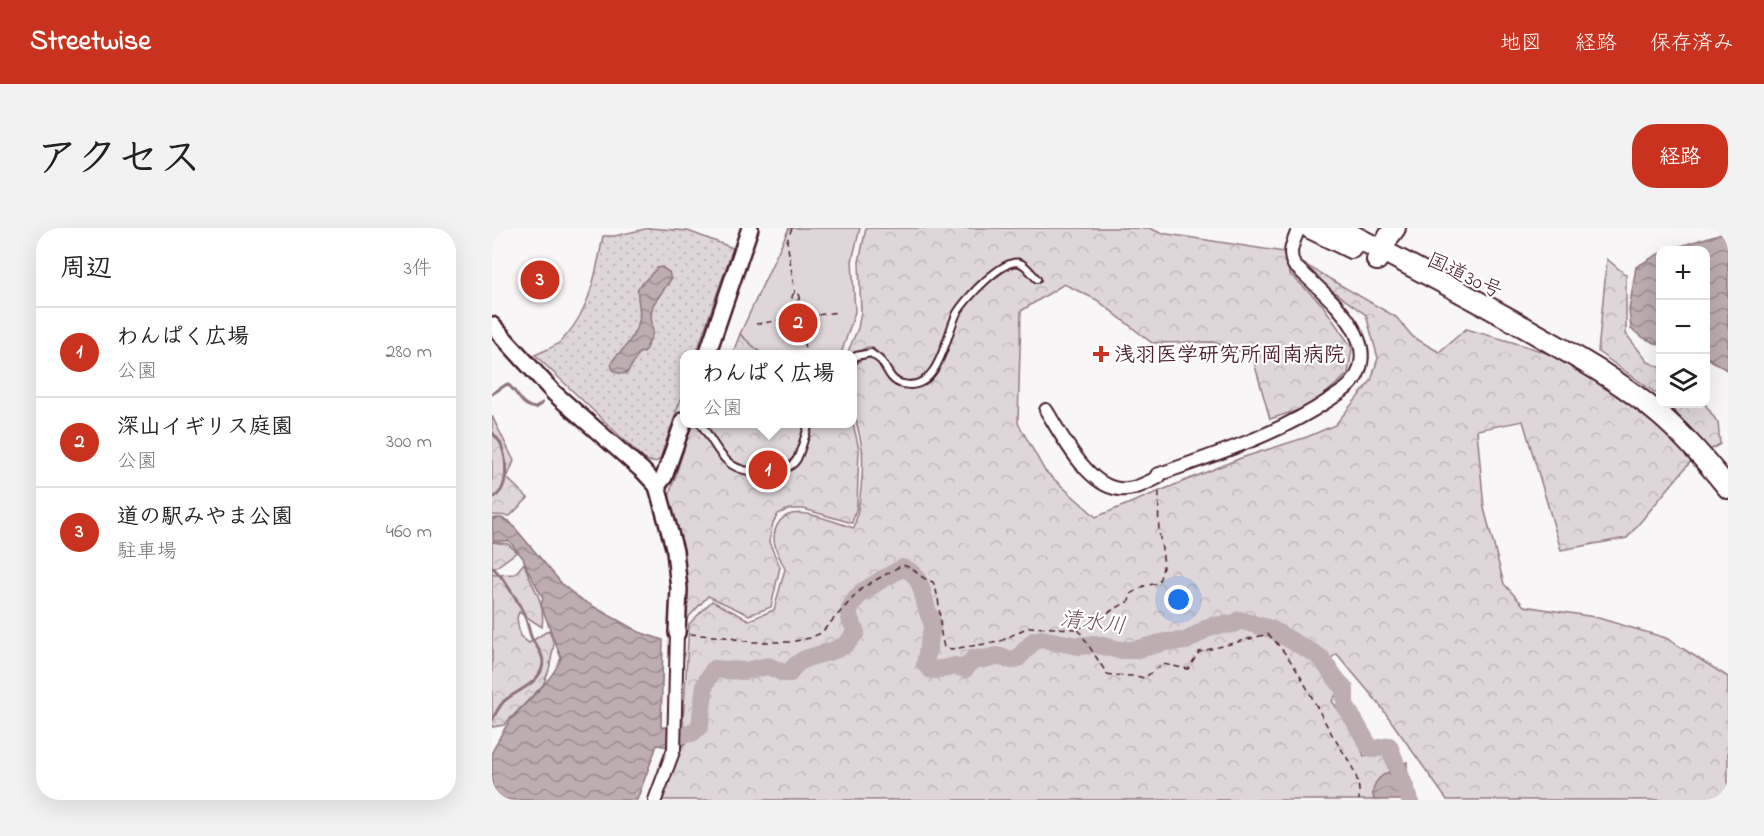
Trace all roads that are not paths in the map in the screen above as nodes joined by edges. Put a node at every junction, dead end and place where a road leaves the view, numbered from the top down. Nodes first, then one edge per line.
1 (750, 228) edge
2 (1299, 228) edge
3 (1310, 228) edge
4 (1338, 228) edge
5 (1395, 228) edge
6 (1379, 255) junction
7 (1037, 279) dead end
8 (492, 325) edge
9 (708, 350) edge
10 (857, 356) edge
11 (1046, 410) dead end
12 (681, 428) edge
13 (704, 428) edge
14 (807, 428) edge
15 (657, 486) junction
16 (1728, 488) edge
17 (677, 633) joint
18 (655, 800) edge

1 - 9 street
2 - 11 street
3 - 6 main road, 国道30号
4 - 6 main road, 国道30号
5 - 6 main road
6 - 16 main road, 国道30号
7 - 10 lane
8 - 15 street
12 - 15 street
13 - 14 lane
15 - 17 street
17 - 18 street

